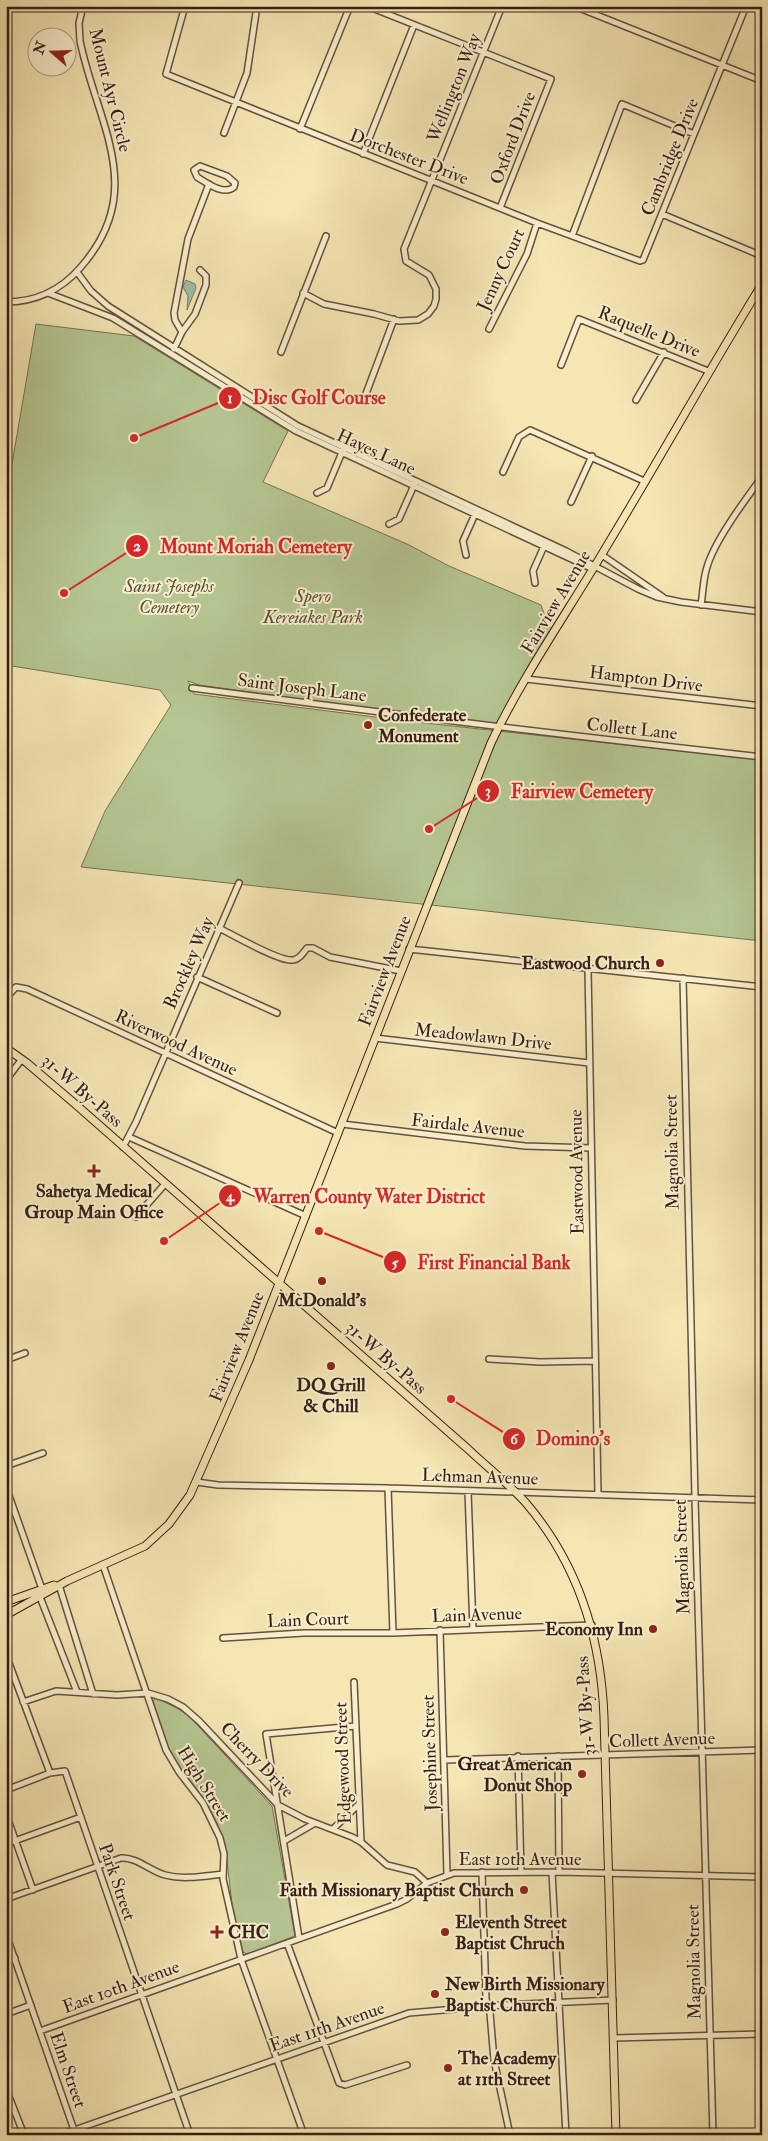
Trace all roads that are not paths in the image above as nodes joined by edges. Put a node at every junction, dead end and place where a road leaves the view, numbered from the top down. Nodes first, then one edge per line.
1 (83, 6) edge
2 (185, 6) edge
3 (257, 6) edge
4 (350, 6) edge
5 (367, 6) edge
6 (502, 6) edge
7 (574, 6) edge
8 (746, 6) edge
9 (414, 25) junction
10 (484, 52) junction
11 (722, 65) junction
12 (762, 81) edge
13 (236, 103) junction
14 (300, 129) junction
15 (224, 133) dead end
16 (694, 134) junction
17 (363, 154) junction
18 (432, 180) junction
19 (209, 184) junction
20 (500, 208) junction
21 (662, 214) junction
22 (537, 223) junction
23 (326, 236) dead end
24 (572, 236) junction
25 (762, 256) edge
26 (643, 260) joint
27 (200, 270) dead end
28 (77, 272) junction
29 (762, 284) edge
30 (48, 293) junction
31 (303, 293) junction
32 (6, 302) edge
33 (394, 319) junction
34 (489, 329) dead end
35 (182, 332) junction
36 (174, 347) junction
37 (281, 352) dead end
38 (664, 352) junction
39 (171, 353) junction
40 (560, 365) dead end
41 (708, 371) junction
42 (364, 399) dead end
43 (636, 400) dead end
44 (343, 450) junction
45 (592, 456) junction
46 (503, 472) dead end
47 (762, 477) edge
48 (644, 481) junction
49 (415, 483) junction
50 (317, 493) dead end
51 (571, 502) dead end
52 (477, 512) junction
53 (389, 524) dead end
54 (545, 543) junction
55 (466, 555) dead end
56 (602, 555) junction
57 (594, 567) junction
58 (535, 583) dead end
59 (666, 599) junction
60 (701, 605) junction
61 (762, 612) edge
62 (526, 679) junction
63 (192, 688) dead end
64 (762, 706) edge
65 (498, 728) junction
66 (762, 757) edge
67 (239, 883) dead end
68 (219, 928) junction
69 (410, 949) junction
70 (588, 969) junction
71 (401, 971) junction
72 (197, 977) junction
73 (683, 978) junction
74 (762, 987) edge
75 (6, 998) edge
76 (276, 1013) dead end
77 (375, 1038) junction
78 (6, 1048) edge
79 (165, 1052) junction
80 (22, 1059) junction
81 (588, 1063) junction
82 (6, 1080) edge
83 (342, 1124) junction
84 (338, 1133) junction
85 (129, 1137) junction
86 (124, 1147) junction
87 (591, 1148) junction
88 (165, 1184) junction
89 (306, 1216) junction
90 (136, 1217) dead end
91 (278, 1284) junction
92 (26, 1353) dead end
93 (489, 1359) dead end
94 (6, 1360) edge
95 (594, 1361) junction
96 (43, 1453) dead end
97 (6, 1466) edge
98 (197, 1482) junction
99 (6, 1487) edge
100 (388, 1488) junction
101 (468, 1491) junction
102 (515, 1492) junction
103 (598, 1494) junction
104 (694, 1498) junction
105 (762, 1500) edge
106 (103, 1565) junction
107 (67, 1581) junction
108 (59, 1585) junction
109 (42, 1589) junction
110 (40, 1597) junction
111 (6, 1602) edge
112 (6, 1615) edge
113 (592, 1625) junction
114 (473, 1629) junction
115 (440, 1630) junction
116 (393, 1632) junction
117 (223, 1638) dead end
118 (6, 1655) edge
119 (354, 1682) dead end
120 (77, 1692) junction
121 (148, 1693) junction
122 (92, 1694) junction
123 (23, 1702) junction
124 (356, 1726) junction
125 (762, 1750) edge
126 (701, 1752) junction
127 (605, 1755) junction
128 (518, 1756) junction
129 (558, 1756) junction
130 (444, 1760) junction
131 (50, 1773) junction
132 (6, 1790) edge
133 (278, 1805) junction
134 (358, 1805) junction
135 (6, 1814) edge
136 (81, 1816) junction
137 (315, 1823) junction
138 (333, 1829) junction
139 (16, 1841) junction
140 (284, 1841) junction
141 (361, 1842) junction
142 (6, 1844) edge
143 (98, 1866) junction
144 (482, 1872) junction
145 (521, 1872) junction
146 (552, 1872) junction
147 (559, 1872) junction
148 (609, 1873) junction
149 (223, 1874) junction
150 (447, 1874) junction
151 (706, 1876) junction
152 (762, 1877) edge
153 (427, 1883) junction
154 (33, 1890) junction
155 (6, 1899) edge
156 (6, 1934) edge
157 (299, 1938) junction
158 (287, 1943) junction
159 (15, 1958) junction
160 (241, 1959) junction
161 (6, 1961) edge
162 (141, 1994) junction
163 (613, 2000) junction
164 (559, 2002) junction
165 (31, 2006) junction
166 (489, 2006) junction
167 (6, 2014) edge
168 (40, 2032) junction
169 (762, 2034) edge
170 (710, 2036) junction
171 (614, 2038) junction
172 (324, 2043) junction
173 (277, 2059) junction
174 (407, 2065) dead end
175 (6, 2089) edge
176 (176, 2094) junction
177 (74, 2130) junction
178 (23, 2134) edge
179 (60, 2135) edge
180 (190, 2135) edge
181 (304, 2135) edge
182 (510, 2135) edge
183 (566, 2135) edge
184 (616, 2135) edge
185 (713, 2135) edge

1 - 28 street, Mount Ayr Circle
2 - 13 street, Dorchester Drive
3 - 13 street
4 - 14 street
5 - 9 street
6 - 10 street, Wellington Way
7 - 11 street
8 - 11 street, Cambridge Drive
9 - 10 street
9 - 17 street
10 - 18 street, Wellington Way
10 - 20 street, Oxford Drive
11 - 12 street
11 - 16 street, Cambridge Drive
13 - 14 street, Dorchester Drive
13 - 15 street
14 - 17 street, Dorchester Drive
16 - 21 street, Cambridge Drive
16 - 24 street
17 - 18 street, Dorchester Drive
18 - 20 street, Dorchester Drive
18 - 33 street, Wellington Way
19 - 19 street
19 - 35 street
20 - 22 street, Dorchester Drive
21 - 25 street
21 - 26 street, Cambridge Drive
22 - 24 street, Dorchester Drive
22 - 34 street, Jenny Court
23 - 31 street
24 - 26 street, Dorchester Drive
27 - 35 street
28 - 30 street, Mount Ayr Circle
28 - 36 street, Hayes Lane
29 - 41 main road, Fairview Avenue
30 - 32 street, Mount Ayr Circle
30 - 39 street, Hayes Lane
31 - 33 street
31 - 37 street
33 - 42 street
35 - 36 street
36 - 39 street
36 - 44 street, Hayes Lane
38 - 40 street, Raquelle Drive
38 - 41 street, Raquelle Drive
38 - 43 street
39 - 44 street, Hayes Lane
41 - 48 main road, Fairview Avenue
44 - 49 street, Hayes Lane
44 - 50 street
45 - 46 street
45 - 48 street
45 - 51 street
47 - 60 street
48 - 56 main road, Fairview Avenue
49 - 52 street, Hayes Lane
49 - 53 street
52 - 54 street, Hayes Lane
52 - 55 street
54 - 57 street, Hayes Lane
54 - 58 street
56 - 57 main road, Fairview Avenue
56 - 59 street
57 - 59 street, Hayes Lane
57 - 62 main road, Fairview Avenue
59 - 60 street
60 - 61 street
62 - 64 street, Hampton Drive
62 - 65 main road, Fairview Avenue
63 - 65 street, Saint Joseph Lane
65 - 66 street, Collett Lane
65 - 69 main road, Fairview Avenue
67 - 68 street, Brockley Way
68 - 71 street
68 - 72 street, Brockley Way
69 - 70 street
69 - 71 main road, Fairview Avenue
70 - 73 street
70 - 81 street, Eastwood Avenue
71 - 77 main road, Fairview Avenue
72 - 76 street
72 - 79 street, Brockley Way
73 - 74 street
73 - 104 street, Magnolia Street
75 - 79 street, Riverwood Avenue
77 - 81 street, Meadowlawn Drive
77 - 83 main road, Fairview Avenue
78 - 80 main road, 31-W By-Pass
79 - 84 street, Riverwood Avenue
79 - 85 street, Brockley Way
80 - 82 street
80 - 86 main road, 31-W By-Pass
81 - 87 street, Eastwood Avenue
83 - 84 main road, Fairview Avenue
83 - 87 street, Fairdale Avenue
84 - 89 main road, Fairview Avenue
85 - 86 street, Brockley Way
85 - 89 street
86 - 88 main road, 31-W By-Pass
87 - 95 street, Eastwood Avenue
88 - 90 street
88 - 91 main road, 31-W By-Pass
89 - 91 main road, Fairview Avenue
91 - 98 main road, Fairview Avenue
91 - 102 main road, 31-W By-Pass
92 - 94 street
93 - 95 street
95 - 103 street, Eastwood Avenue
96 - 97 street
98 - 100 street, Lehman Avenue
98 - 106 main road, Fairview Avenue
99 - 109 street
100 - 101 street, Lehman Avenue
100 - 116 street
101 - 102 street, Lehman Avenue
101 - 114 street
102 - 103 street, Lehman Avenue
102 - 113 main road, 31-W By-Pass
103 - 104 street, Lehman Avenue
104 - 105 street, Lehman Avenue
104 - 126 street, Magnolia Street
106 - 107 main road, Fairview Avenue
106 - 121 street, High Street
107 - 108 main road, Fairview Avenue
107 - 109 main road
108 - 110 main road, Fairview Avenue
108 - 122 street
109 - 111 main road
110 - 112 main road, Fairview Avenue
110 - 120 street
113 - 114 street, Lain Avenue
113 - 127 main road, 31-W By-Pass
114 - 115 street, Lain Avenue
115 - 116 street, Lain Avenue
115 - 130 street, Josephine Street
116 - 117 street, Lain Court
118 - 123 street
119 - 124 street, Edgewood Street
120 - 122 street
120 - 123 street
121 - 122 street
121 - 133 street, Cherry Drive
121 - 149 street, High Street
123 - 131 street
124 - 133 street
124 - 134 street, Edgewood Street
125 - 126 street, Collett Avenue
126 - 127 street, Collett Avenue
126 - 151 street, Magnolia Street
127 - 129 street, Collett Avenue
127 - 148 main road, 31-W By-Pass
128 - 129 street, Collett Avenue
128 - 130 street, Collett Avenue
128 - 145 street
129 - 147 street
130 - 150 street, Josephine Street
131 - 132 street
131 - 136 street, Park Street
133 - 137 street, Cherry Drive
133 - 140 street
134 - 138 street
134 - 141 street, Edgewood Street
135 - 139 street
136 - 139 street
136 - 143 street, Park Street
137 - 138 street, Cherry Drive
137 - 140 street
138 - 141 street, Cherry Drive
139 - 142 street
139 - 154 street
140 - 157 street
141 - 153 street, Cherry Drive
143 - 149 street
143 - 154 street
143 - 162 street, Park Street
144 - 145 street, East 10th Avenue
144 - 150 street, East 10th Avenue
144 - 166 street
145 - 146 street, East 10th Avenue
146 - 147 street, East 10th Avenue
146 - 164 street
147 - 148 street, East 10th Avenue
148 - 151 street, East 10th Avenue
148 - 163 main road, 31-W By-Pass
149 - 160 street, High Street
150 - 153 street, East 10th Avenue
151 - 152 street, East 10th Avenue
151 - 170 street, Magnolia Street
153 - 157 street, East 10th Avenue
154 - 155 street
156 - 159 street, Elm Street
157 - 158 street, East 10th Avenue
158 - 160 street, East 10th Avenue
158 - 172 street
159 - 161 street
159 - 165 street, Elm Street
160 - 162 street, East 10th Avenue
160 - 173 street, High Street
162 - 168 street, East 10th Avenue
162 - 176 street, Park Street
163 - 164 street, East 11th Avenue
163 - 171 main road, 31-W By-Pass
164 - 166 street, East 11th Avenue
164 - 183 street
165 - 167 street
165 - 168 street, Elm Street
166 - 172 street, East 11th Avenue
166 - 182 street
168 - 177 street, Elm Street
169 - 170 street
170 - 171 street
170 - 185 street, Magnolia Street
171 - 184 main road, 31-W By-Pass
172 - 173 street, East 11th Avenue
172 - 174 street
173 - 176 street, East 11th Avenue
173 - 181 street, High Street
175 - 178 street
176 - 177 street, East 11th Avenue
176 - 180 street, Park Street
177 - 179 street, East 11th Avenue

